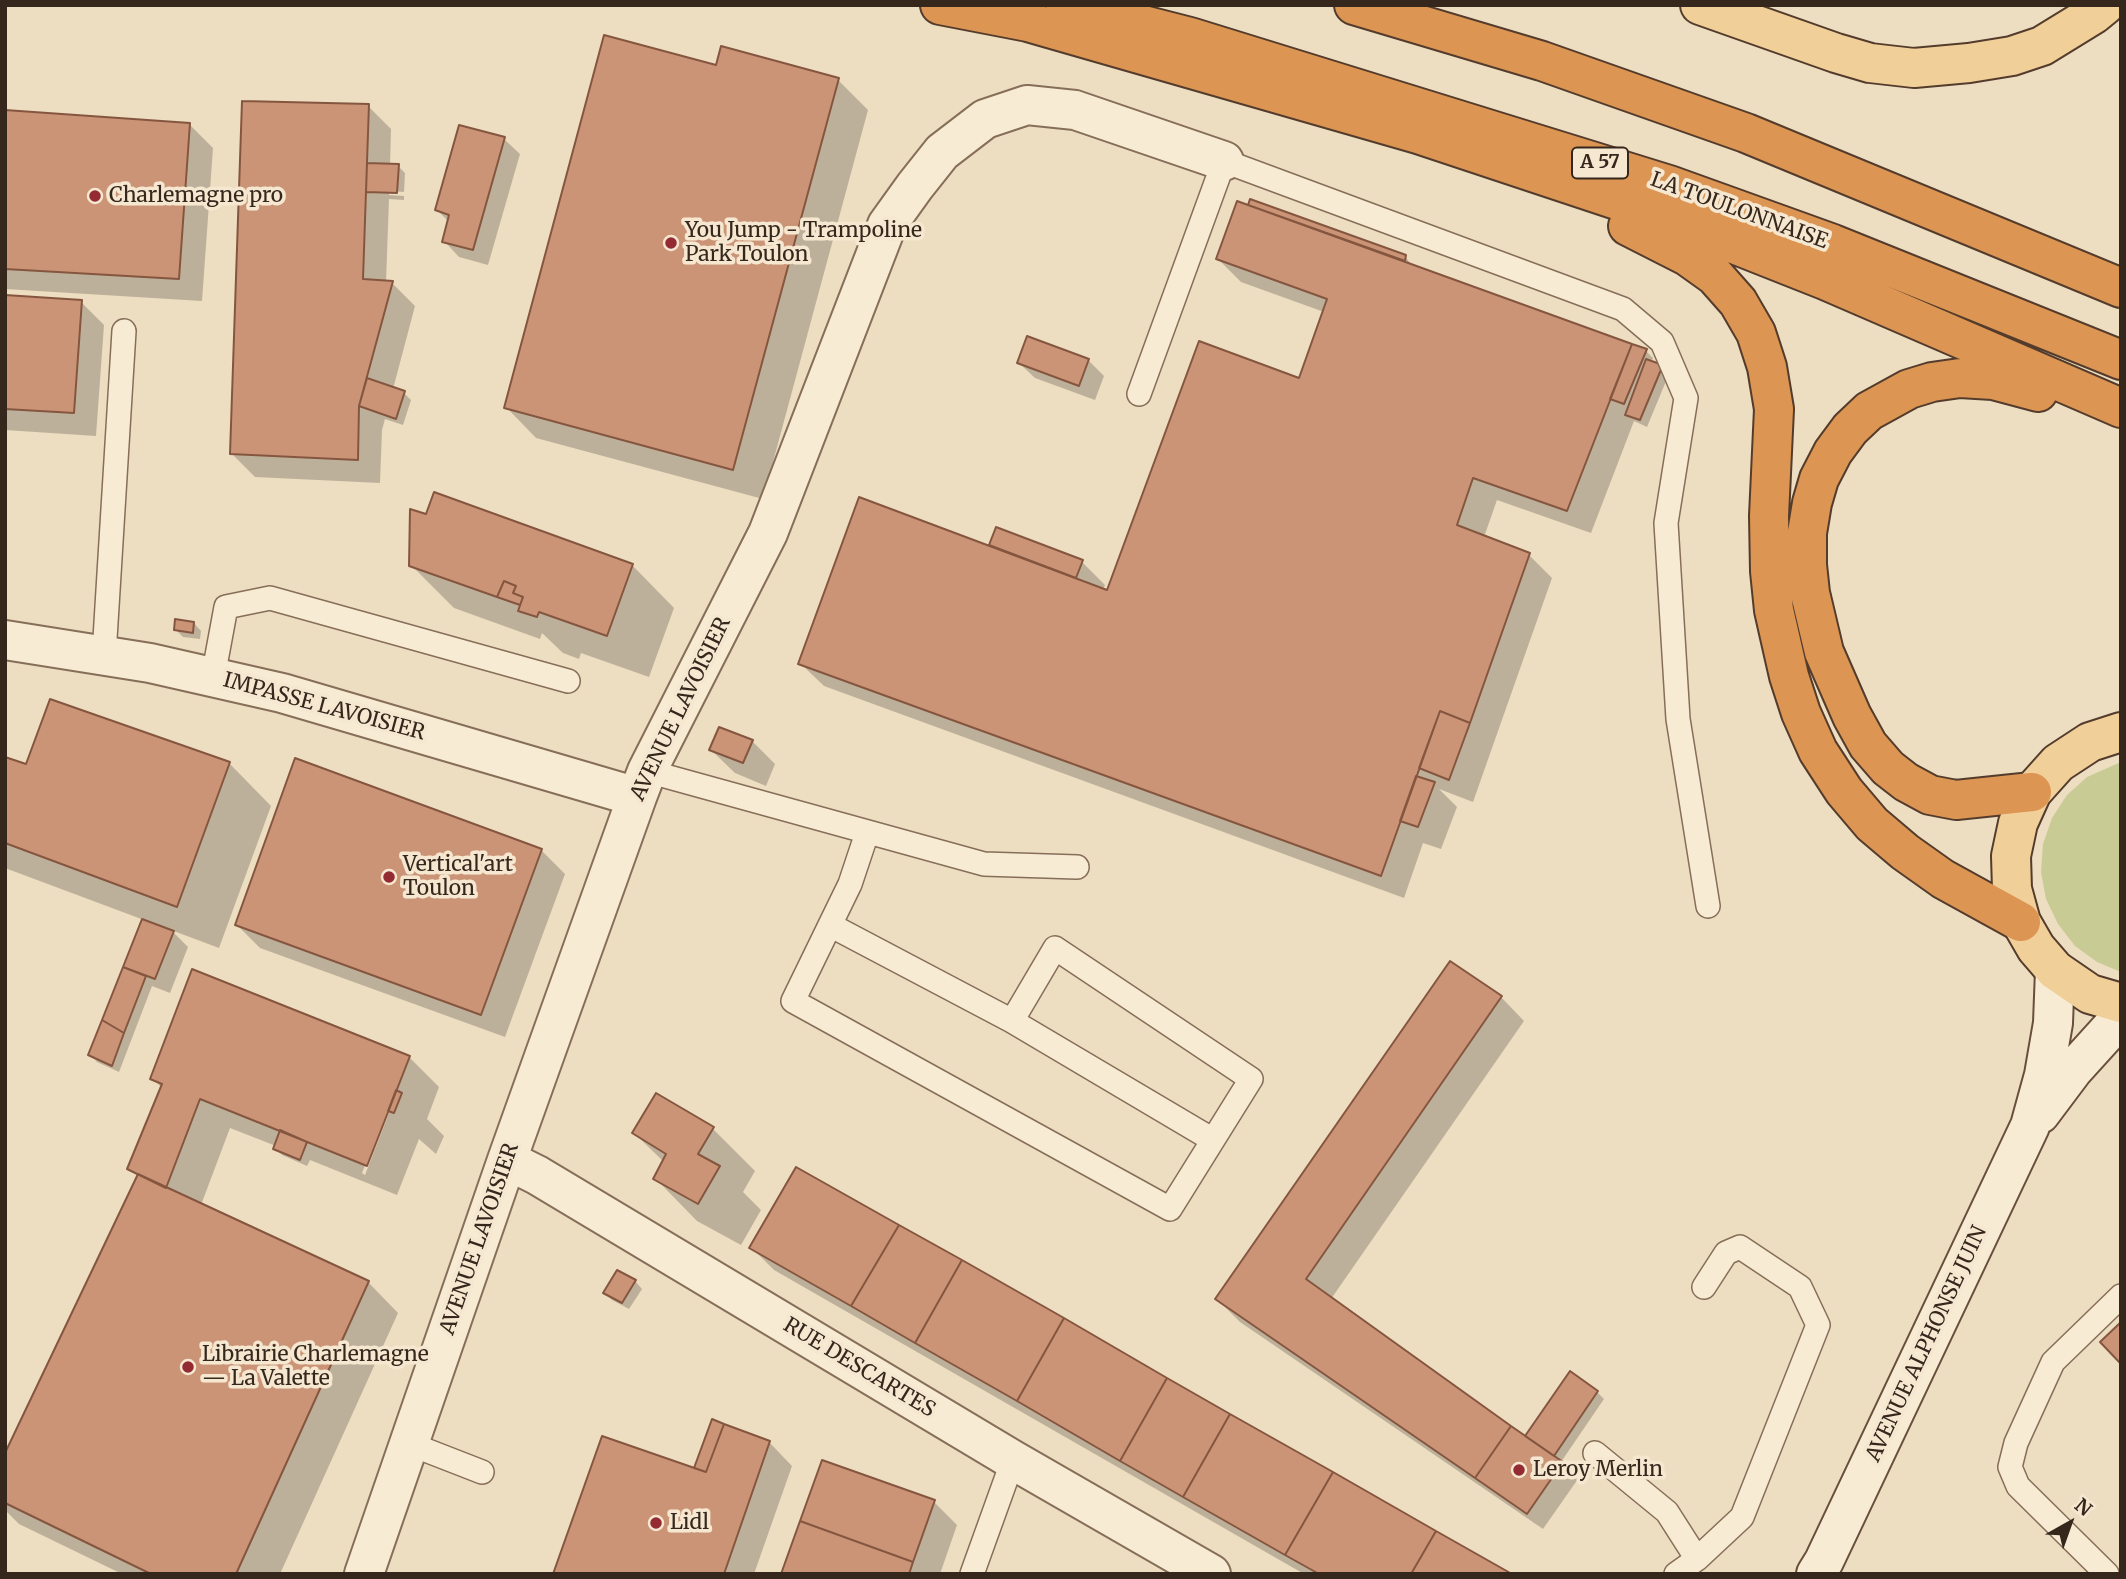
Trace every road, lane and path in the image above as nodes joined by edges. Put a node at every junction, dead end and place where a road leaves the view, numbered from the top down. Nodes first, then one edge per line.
1 (940, 5) edge
2 (1065, 5) edge
3 (1354, 5) edge
4 (1700, 5) edge
5 (2105, 5) edge
6 (1418, 134) junction
7 (1224, 161) junction
8 (2121, 288) edge
9 (124, 331) dead end
10 (2121, 360) edge
11 (1139, 394) dead end
12 (2121, 408) edge
13 (2121, 413) edge
14 (5, 640) edge
15 (104, 655) junction
16 (213, 677) junction
17 (568, 681) dead end
18 (2121, 732) edge
19 (642, 784) junction
20 (2032, 792) junction
21 (867, 833) junction
22 (1077, 867) dead end
23 (1709, 906) dead end
24 (2021, 922) junction
25 (830, 925) junction
26 (2055, 970) junction
27 (2121, 1003) edge
28 (2121, 1017) edge
29 (1013, 1021) junction
30 (2030, 1126) junction
31 (1213, 1140) junction
32 (507, 1160) junction
33 (1704, 1287) dead end
34 (2121, 1296) edge
35 (410, 1444) junction
36 (1595, 1452) dead end
37 (1013, 1460) junction
38 (482, 1472) dead end
39 (1697, 1559) junction
40 (1821, 1570) edge
41 (364, 1574) edge
42 (972, 1574) edge
43 (1211, 1574) edge
44 (1676, 1574) edge
45 (2107, 1574) edge

1 - 6 highway
2 - 10 highway, LA TOULONNAISE / A 57
3 - 8 highway
4 - 5 main road
6 - 12 highway
6 - 24 highway
7 - 11 lane
7 - 19 street, AVENUE LAVOISIER
7 - 23 lane
9 - 15 lane
13 - 20 highway
14 - 15 street, IMPASSE LAVOISIER
15 - 16 street, IMPASSE LAVOISIER
16 - 17 lane
16 - 19 street, IMPASSE LAVOISIER
18 - 20 main road
19 - 21 lane
19 - 32 street, AVENUE LAVOISIER
20 - 24 main road
21 - 22 lane
21 - 25 lane
24 - 26 main road
25 - 29 lane
25 - 31 lane
26 - 27 main road
26 - 30 street, AVENUE ALPHONSE JUIN
28 - 30 street, AVENUE ALPHONSE JUIN
29 - 31 lane
29 - 31 lane
30 - 40 street, AVENUE ALPHONSE JUIN
32 - 35 street, AVENUE LAVOISIER
32 - 37 street, RUE DESCARTES
33 - 39 lane
34 - 45 lane
35 - 38 lane
35 - 41 street, AVENUE LAVOISIER
36 - 39 lane
37 - 42 lane
37 - 43 street, RUE DESCARTES
39 - 44 lane

